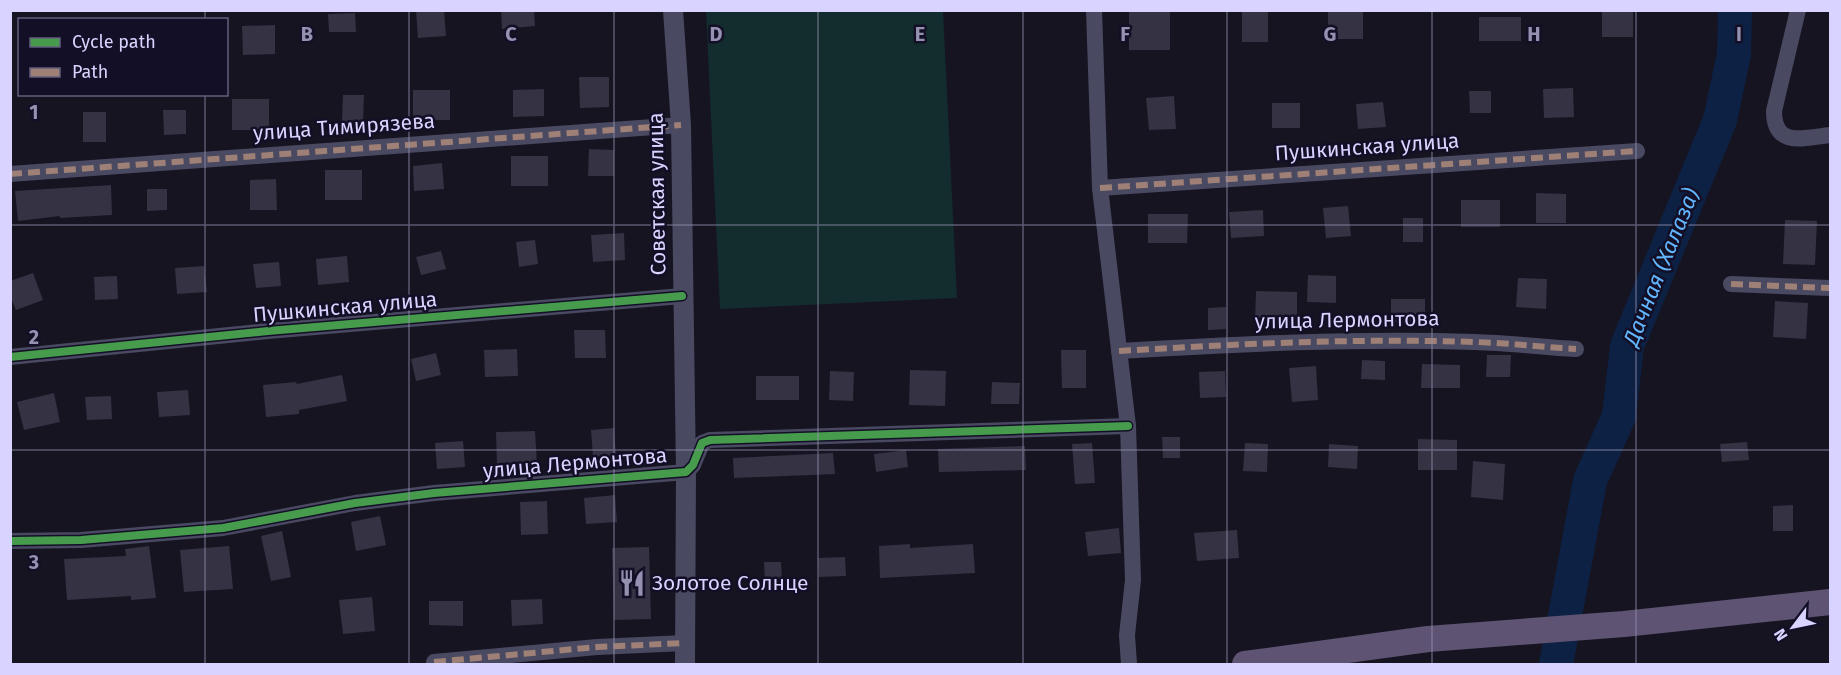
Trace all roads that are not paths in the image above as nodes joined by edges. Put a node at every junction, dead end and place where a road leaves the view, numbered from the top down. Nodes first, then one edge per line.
1 (673, 10) edge
2 (1094, 10) edge
3 (1798, 10) edge
4 (681, 125) junction
5 (1830, 135) edge
6 (1637, 151) dead end
7 (10, 174) edge
8 (1100, 188) junction
9 (1731, 284) dead end
10 (1830, 288) edge
11 (682, 296) junction
12 (1576, 349) dead end
13 (1119, 351) junction
14 (10, 357) edge
15 (1128, 426) junction
16 (686, 472) junction
17 (10, 541) edge
18 (1830, 602) edge
19 (685, 643) junction
20 (434, 662) dead end
21 (686, 664) edge
22 (1129, 664) edge
23 (1245, 664) edge

1 - 4 street, Советская улица
2 - 8 street
3 - 5 street
4 - 7 street, улица Тимирязева
4 - 11 street, Советская улица
6 - 8 street, Пушкинская улица
8 - 13 street
9 - 10 street
11 - 14 street, Пушкинская улица
11 - 16 street, Советская улица
12 - 13 street, улица Лермонтова
13 - 15 street
15 - 16 street, улица Лермонтова
15 - 22 street
16 - 17 street, улица Лермонтова
16 - 19 street, Советская улица
18 - 23 main road
19 - 20 street
19 - 21 street, Советская улица

